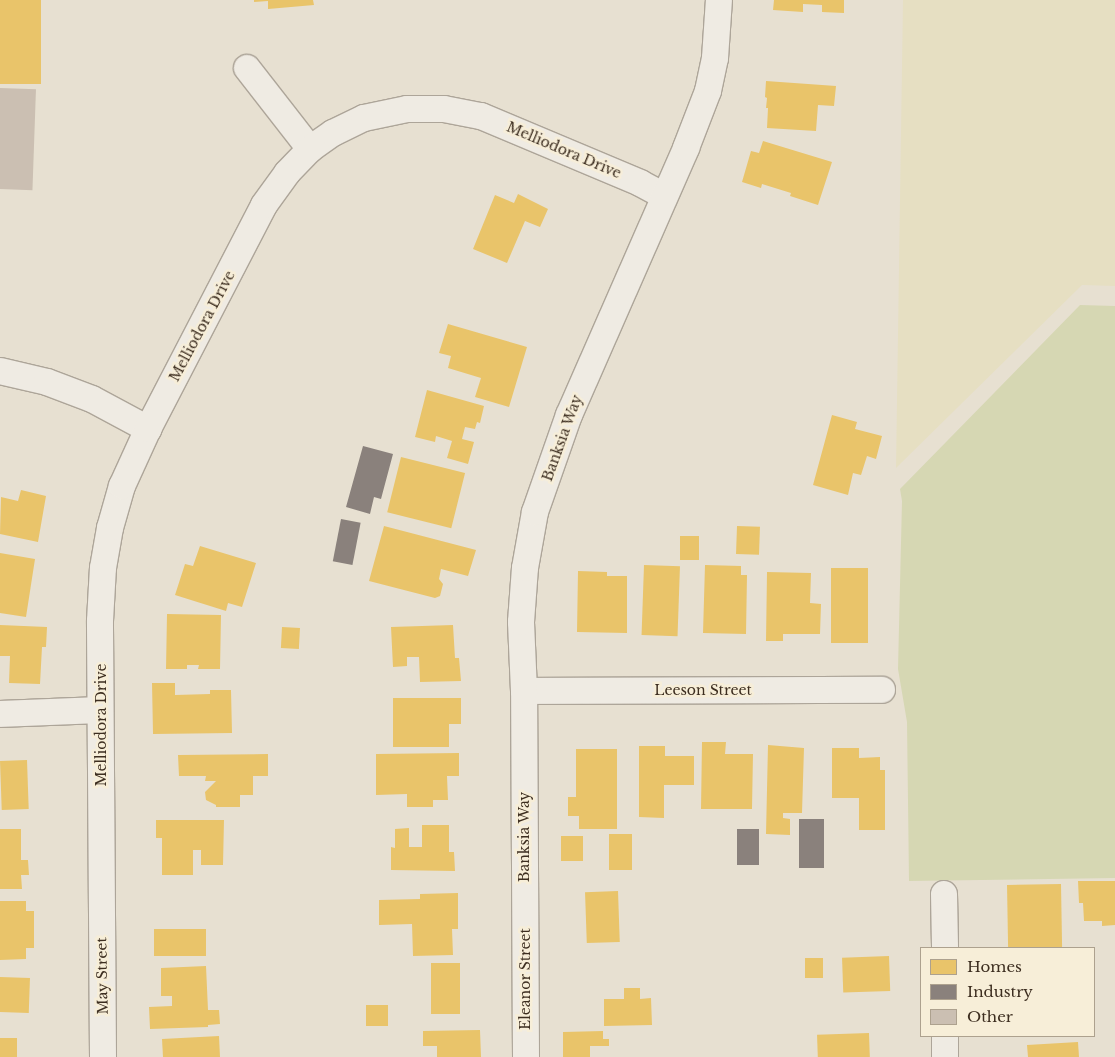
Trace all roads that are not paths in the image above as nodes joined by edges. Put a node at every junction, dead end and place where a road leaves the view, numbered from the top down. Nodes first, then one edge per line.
1 (719, 0) edge
2 (248, 68) dead end
3 (310, 149) junction
4 (664, 196) junction
5 (0, 371) edge
6 (148, 429) junction
7 (882, 690) dead end
8 (524, 691) junction
9 (100, 710) junction
10 (0, 714) edge
11 (944, 894) dead end
12 (101, 895) joint
13 (524, 900) joint
14 (945, 947) edge
15 (945, 1037) edge
16 (103, 1057) edge
17 (526, 1057) edge
18 (945, 1057) edge

1 - 4 street, Banksia Way
2 - 3 street
3 - 4 street, Melliodora Drive
3 - 6 street, Melliodora Drive
4 - 8 street, Banksia Way
5 - 6 street
6 - 9 street, Melliodora Drive
7 - 8 street, Leeson Street
8 - 13 street, Banksia Way
9 - 10 street
9 - 12 street, Melliodora Drive
11 - 14 street
12 - 16 street, May Street
13 - 17 street, Eleanor Street
15 - 18 street

